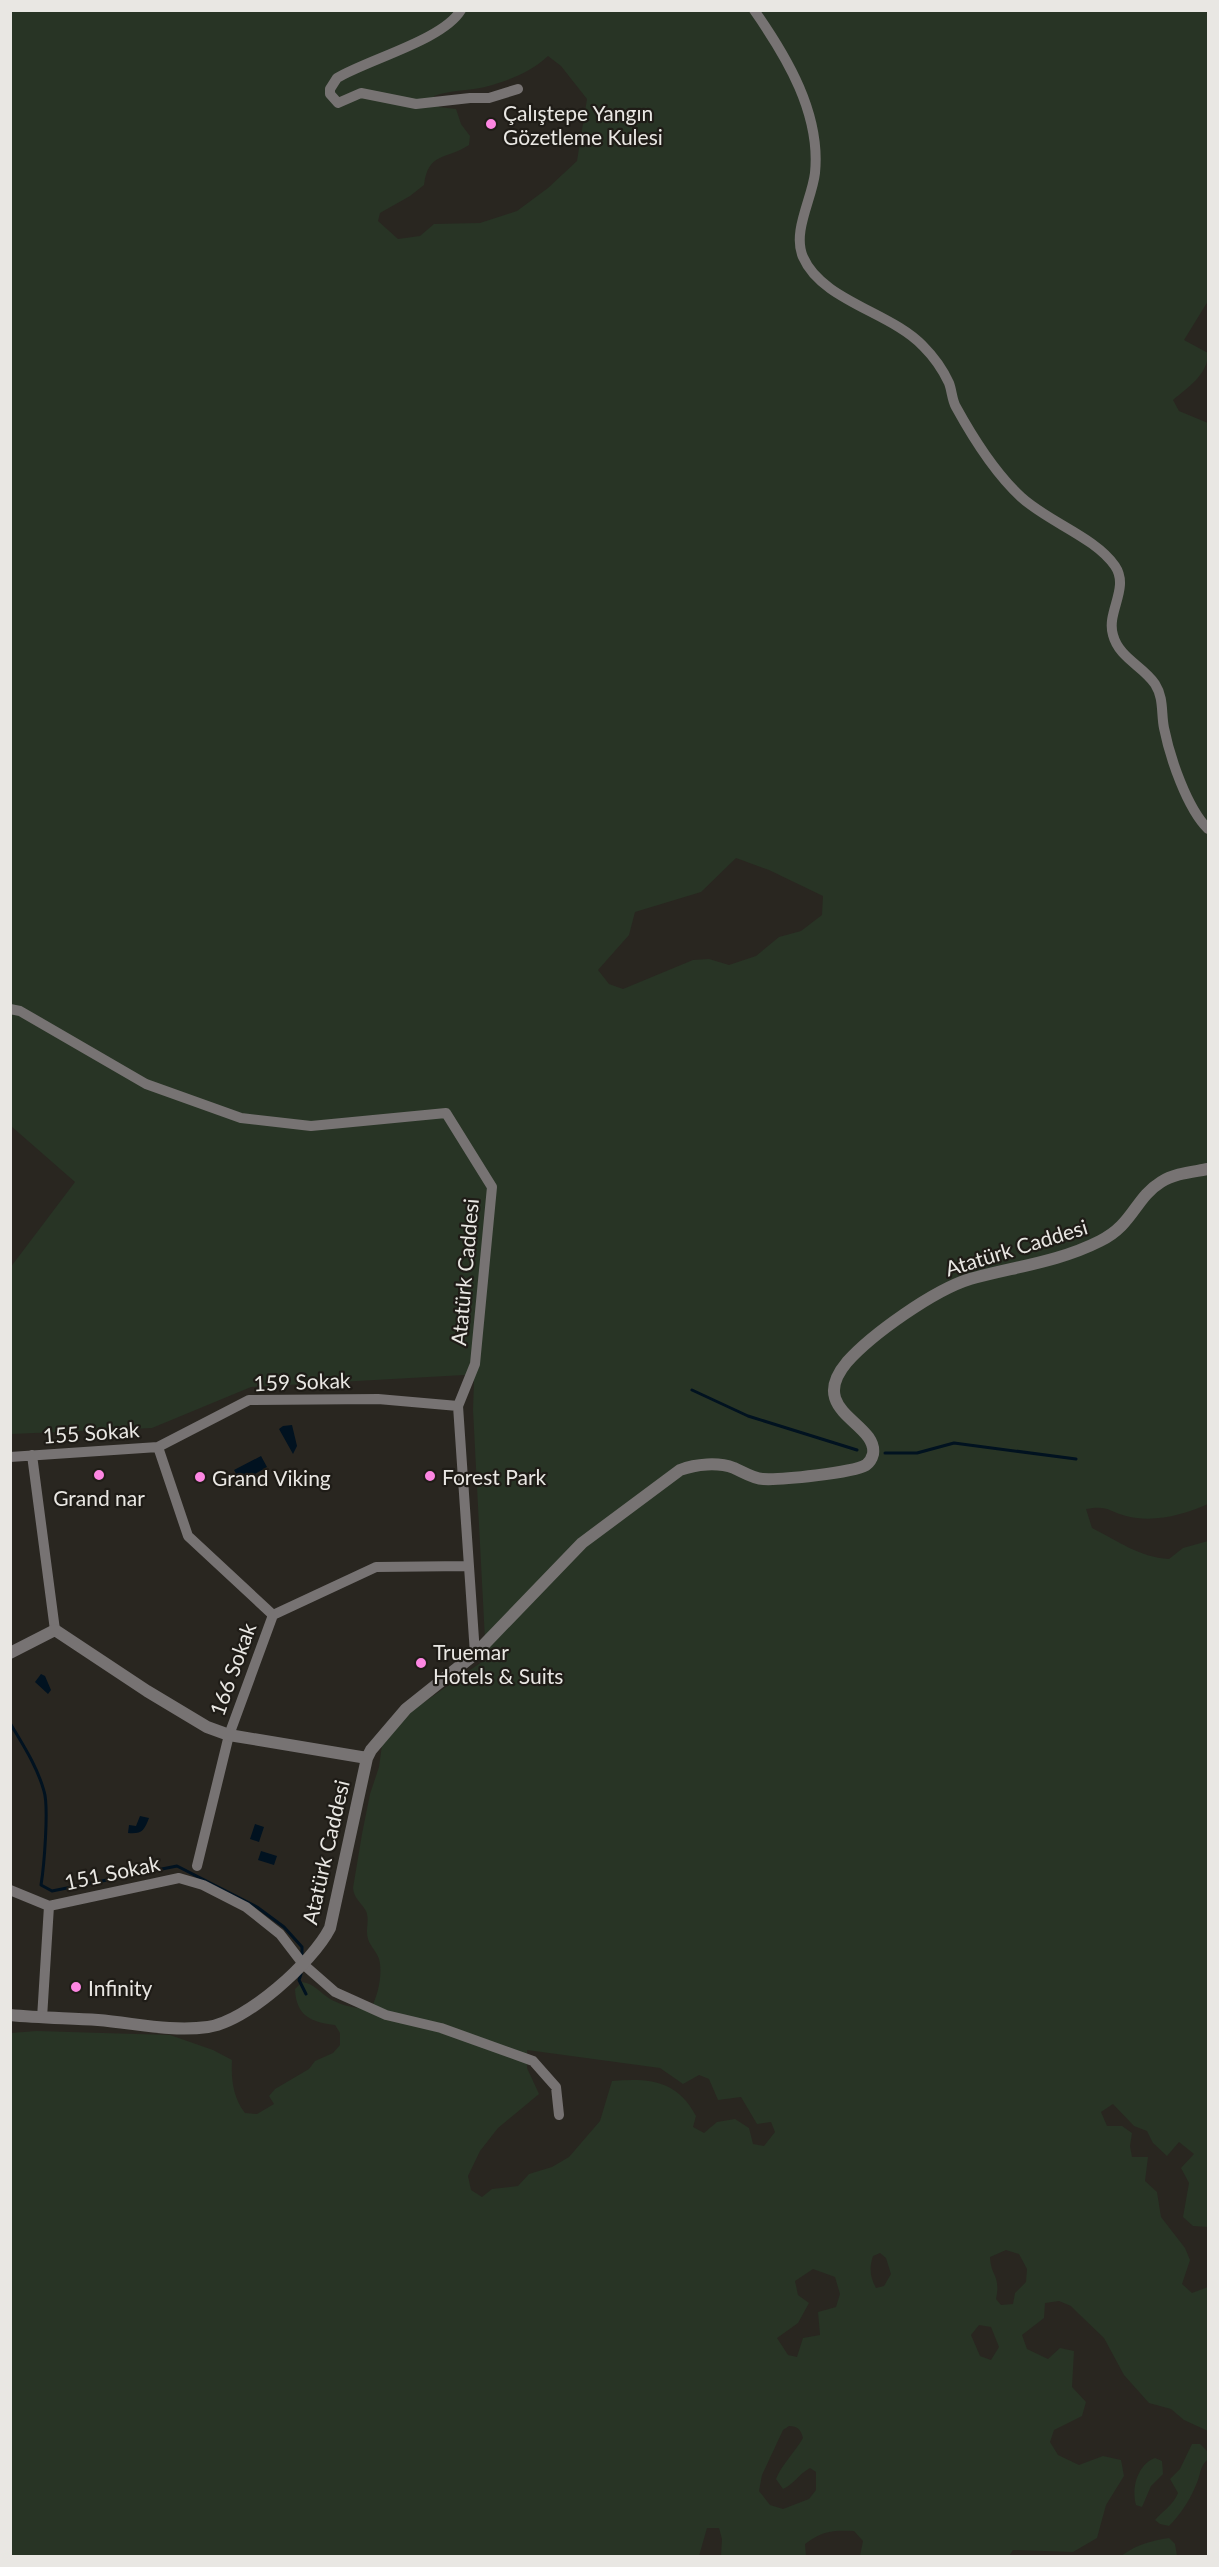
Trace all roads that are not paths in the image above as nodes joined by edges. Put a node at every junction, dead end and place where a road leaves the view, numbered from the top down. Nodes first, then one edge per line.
1 (461, 10) edge
2 (754, 10) edge
3 (518, 89) dead end
4 (1209, 829) edge
5 (10, 1009) edge
6 (1209, 1169) edge
7 (458, 1406) junction
8 (158, 1447) junction
9 (32, 1455) junction
10 (10, 1457) edge
11 (468, 1566) junction
12 (273, 1614) junction
13 (55, 1630) junction
14 (10, 1653) edge
15 (475, 1654) junction
16 (229, 1735) junction
17 (367, 1758) junction
18 (197, 1866) dead end
19 (10, 1890) edge
20 (49, 1906) junction
21 (303, 1964) junction
22 (10, 2015) edge
23 (42, 2018) junction
24 (559, 2115) dead end

1 - 3 street
2 - 4 street
5 - 7 street, Atatürk Caddesi
6 - 15 street, Atatürk Caddesi
7 - 8 street, 159 Sokak
7 - 11 street, Atatürk Caddesi
8 - 9 street, 155 Sokak
8 - 12 street, 155 Sokak
9 - 10 street
9 - 13 street
11 - 12 street, 166 Sokak
11 - 15 street, Atatürk Caddesi
12 - 16 street, 166 Sokak
13 - 14 street
13 - 16 street
15 - 17 street, Atatürk Caddesi
16 - 17 street
16 - 18 street, 166 Sokak
17 - 21 street, Atatürk Caddesi
19 - 20 street, 151 Sokak
20 - 21 street, 151 Sokak
20 - 23 street
21 - 23 street, Atatürk Caddesi
21 - 24 street, 151 Sokak
22 - 23 street, Atatürk Caddesi

